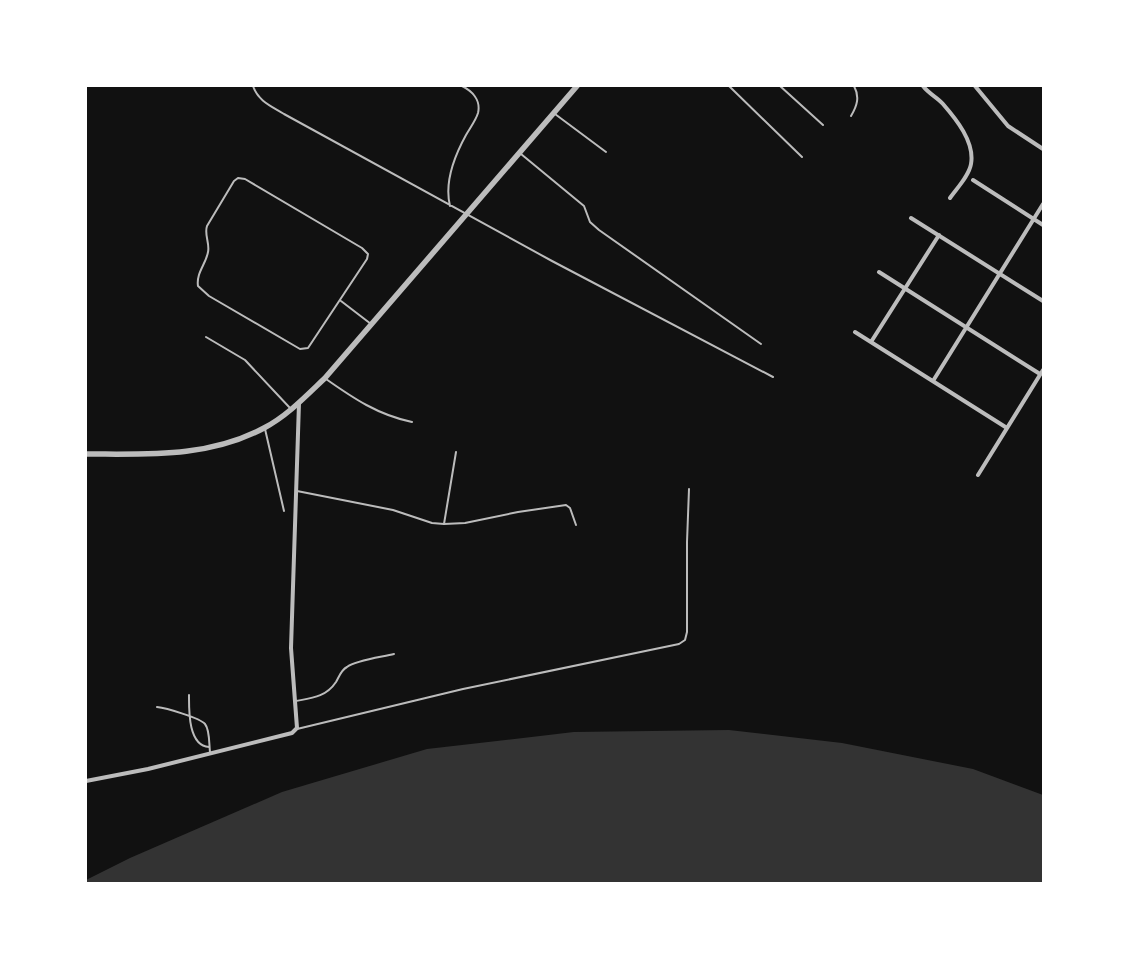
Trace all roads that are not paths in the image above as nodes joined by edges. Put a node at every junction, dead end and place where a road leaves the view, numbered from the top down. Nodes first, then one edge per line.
1 (253, 86) edge
2 (462, 86) edge
3 (577, 86) edge
4 (729, 86) edge
5 (780, 86) edge
6 (854, 86) edge
7 (923, 86) edge
8 (976, 86) edge
9 (554, 113) junction
10 (851, 116) dead end
11 (823, 125) dead end
12 (1043, 149) edge
13 (606, 152) dead end
14 (520, 153) junction
15 (802, 157) dead end
16 (973, 180) dead end
17 (950, 198) dead end
18 (1043, 204) edge
19 (450, 206) junction
20 (467, 215) junction
21 (911, 218) dead end
22 (1034, 219) junction
23 (1043, 225) edge
24 (939, 235) junction
25 (879, 272) dead end
26 (1000, 273) junction
27 (905, 289) junction
28 (340, 301) junction
29 (1043, 301) edge
30 (372, 324) junction
31 (966, 327) junction
32 (855, 332) dead end
33 (206, 336) dead end
34 (872, 342) junction
35 (761, 344) dead end
36 (1042, 372) edge
37 (773, 377) dead end
38 (325, 378) junction
39 (933, 381) junction
40 (299, 403) junction
41 (291, 409) junction
42 (412, 422) dead end
43 (265, 428) junction
44 (1007, 428) junction
45 (456, 452) dead end
46 (86, 454) edge
47 (978, 474) dead end
48 (689, 489) dead end
49 (296, 491) junction
50 (284, 511) dead end
51 (444, 524) junction
52 (576, 525) dead end
53 (394, 654) dead end
54 (189, 695) dead end
55 (296, 701) junction
56 (157, 707) dead end
57 (190, 717) junction
58 (296, 729) junction
59 (209, 747) junction
60 (210, 753) junction
61 (86, 781) edge

1 - 19 lane
2 - 19 lane
3 - 9 street
4 - 15 lane
5 - 11 lane
6 - 10 lane
7 - 17 street
8 - 12 street
9 - 13 lane
9 - 14 street
14 - 20 street
14 - 35 lane
16 - 22 street
18 - 22 street
19 - 20 lane
20 - 30 street
20 - 37 lane
21 - 24 street
22 - 23 street
22 - 26 street
24 - 26 street
24 - 27 street
25 - 27 street
26 - 29 street
26 - 31 street
27 - 31 street
27 - 34 street
28 - 28 lane
28 - 30 lane
30 - 38 street
31 - 36 street
31 - 39 street
32 - 34 street
33 - 41 lane
34 - 39 street
36 - 44 street
38 - 40 street
38 - 42 lane
39 - 44 street
40 - 41 street
40 - 49 street
41 - 43 street
43 - 46 street
43 - 50 lane
44 - 47 street
45 - 51 lane
48 - 58 lane
49 - 51 lane
49 - 55 street
51 - 52 lane
53 - 55 lane
54 - 57 lane
55 - 58 street
56 - 57 lane
57 - 59 lane
57 - 59 lane
58 - 60 street
59 - 60 lane
60 - 61 street

